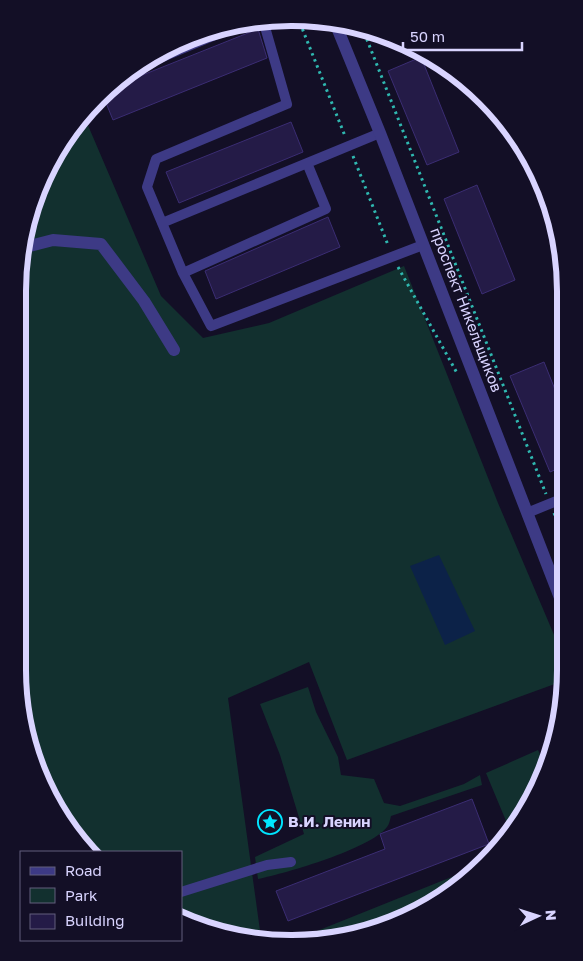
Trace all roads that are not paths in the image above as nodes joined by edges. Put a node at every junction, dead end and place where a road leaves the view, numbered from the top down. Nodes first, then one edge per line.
1 (265, 28) edge
2 (338, 30) edge
3 (380, 133) junction
4 (307, 162) junction
5 (162, 223) junction
6 (423, 245) junction
7 (30, 246) edge
8 (183, 273) junction
9 (174, 350) dead end
10 (557, 501) edge
11 (527, 512) junction
12 (557, 601) edge
13 (291, 862) dead end
14 (182, 892) edge

1 - 5 lane
2 - 3 street, проспект Никельщиков
3 - 4 lane
3 - 6 street, проспект Никельщиков
4 - 5 lane
4 - 8 lane
5 - 8 lane
6 - 8 lane
6 - 11 street, проспект Никельщиков
7 - 9 street
10 - 11 lane
11 - 12 street, проспект Никельщиков
13 - 14 lane

